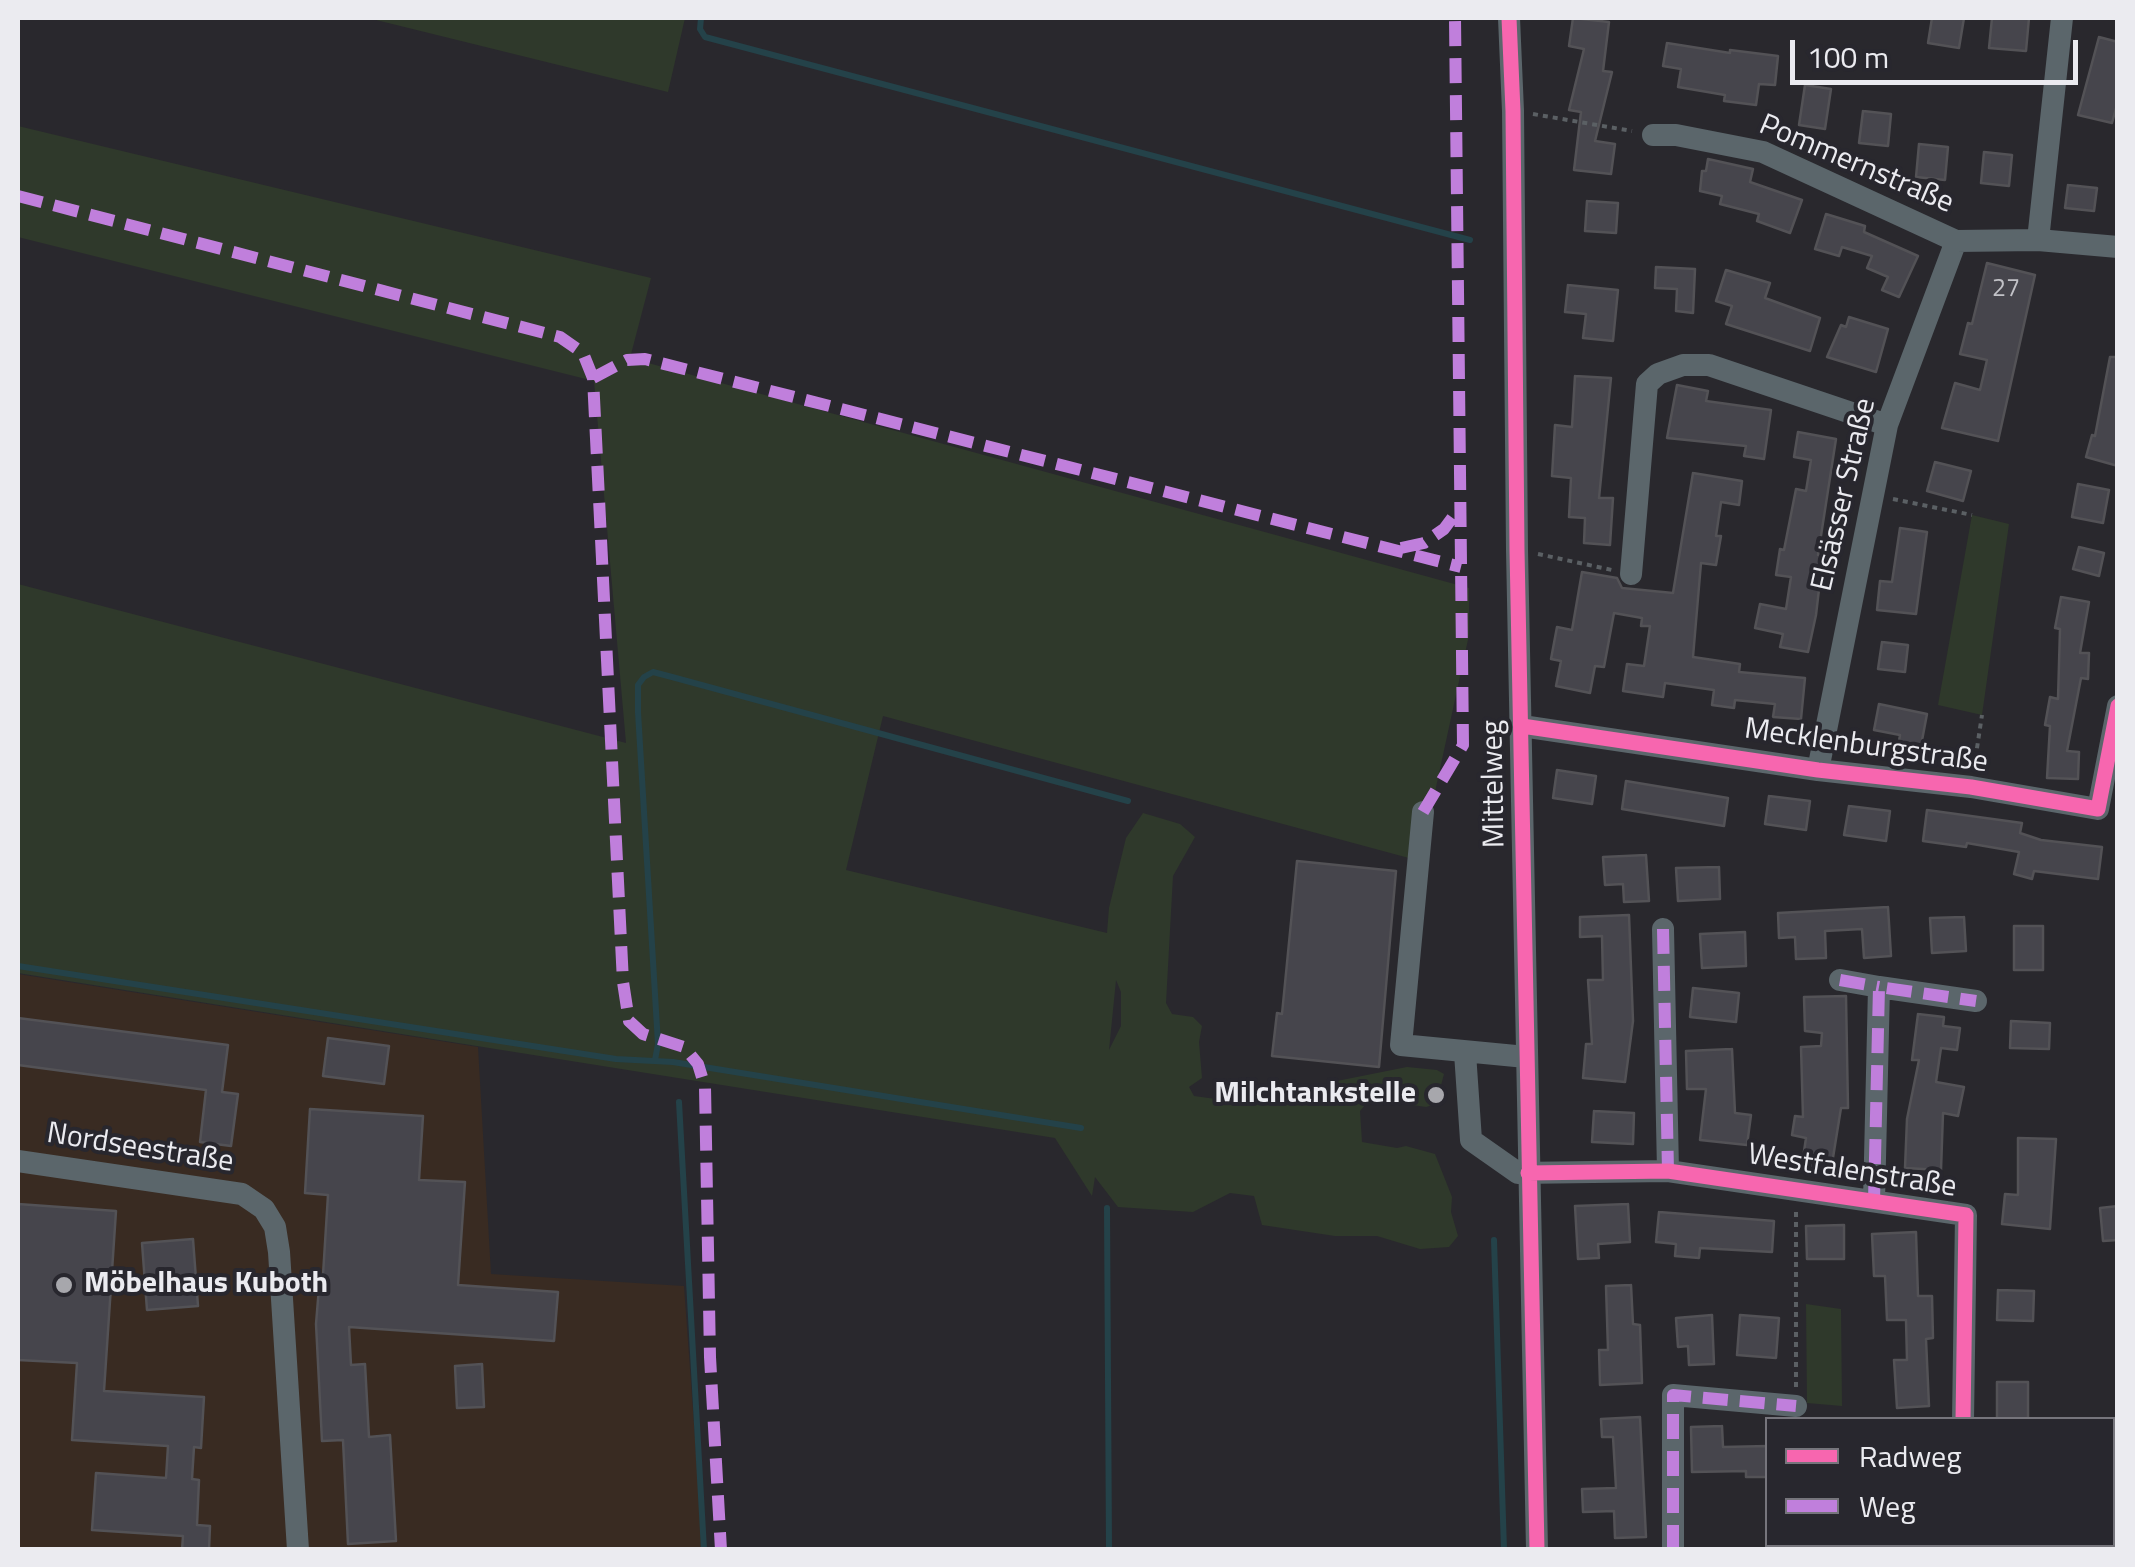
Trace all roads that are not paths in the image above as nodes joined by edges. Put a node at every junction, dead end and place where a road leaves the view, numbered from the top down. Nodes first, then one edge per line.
1 (1509, 18) edge
2 (2062, 18) edge
3 (1653, 135) road end
4 (2038, 240) junction
5 (1956, 241) junction
6 (2118, 247) edge
7 (1887, 425) junction
8 (1631, 574) road end
9 (2118, 706) edge
10 (1522, 726) junction
11 (1818, 770) junction
12 (1423, 812) dead end
13 (1663, 930) dead end
14 (1840, 980) dead end
15 (1880, 988) junction
16 (1976, 1001) dead end
17 (1465, 1053) junction
18 (1526, 1057) junction
19 (18, 1161) edge
20 (1668, 1171) junction
21 (1528, 1173) junction
22 (1874, 1201) junction
23 (1796, 1406) road end
24 (1963, 1417) edge
25 (298, 1550) edge
26 (1537, 1550) edge
27 (1673, 1550) edge

1 - 10 street, Mittelweg
2 - 4 street
3 - 5 street, Pommernstraße
4 - 5 street, Pommernstraße
4 - 6 street, Pommernstraße
5 - 7 street, Elsässer Straße
7 - 8 street
7 - 11 street, Elsässer Straße
9 - 11 street, Mecklenburgstraße
10 - 11 street, Mecklenburgstraße
10 - 18 street, Mittelweg
12 - 17 street
13 - 20 street
14 - 15 street
15 - 16 street
15 - 22 street
17 - 18 street
17 - 21 street
18 - 21 street, Mittelweg
19 - 25 street, Nordseestraße
20 - 21 street, Westfalenstraße
20 - 22 street, Westfalenstraße
21 - 26 street, Mittelweg
22 - 24 street, Westfalenstraße
23 - 27 street

